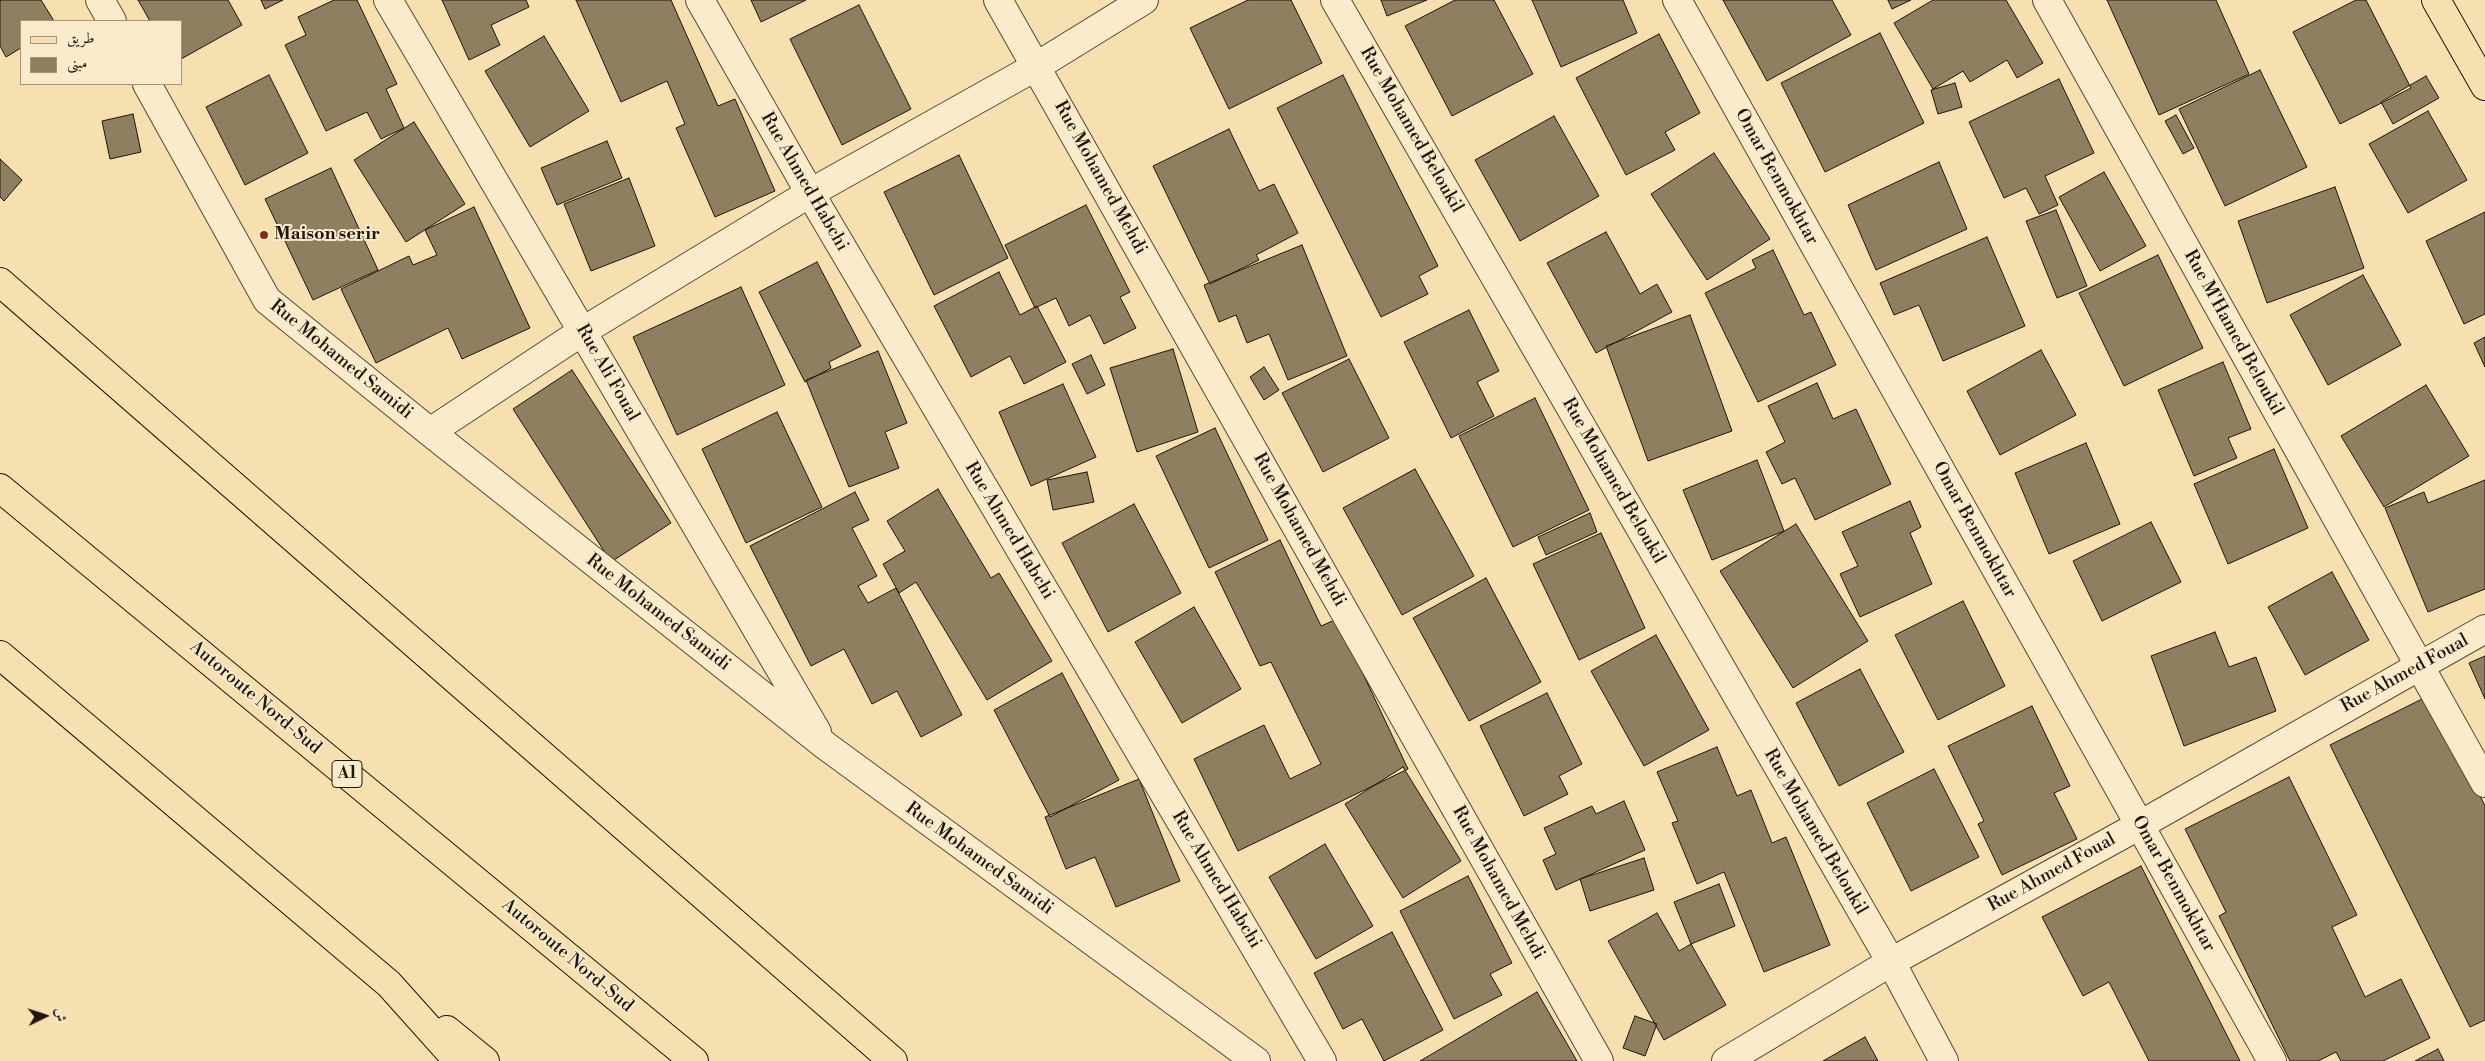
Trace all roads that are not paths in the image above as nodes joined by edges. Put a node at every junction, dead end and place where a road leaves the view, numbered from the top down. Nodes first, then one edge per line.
1 (100, 0) edge
2 (388, 0) edge
3 (700, 0) edge
4 (998, 0) edge
5 (1144, 0) edge
6 (1335, 0) edge
7 (1677, 0) edge
8 (2047, 0) edge
9 (2436, 0) edge
10 (111, 20) edge
11 (1037, 66) junction
12 (148, 85) edge
13 (2485, 86) edge
14 (810, 194) junction
15 (0, 282) edge
16 (583, 331) junction
17 (430, 432) junction
18 (0, 488) edge
19 (2485, 629) edge
20 (0, 655) edge
21 (2418, 666) junction
22 (826, 746) junction
23 (2485, 783) edge
24 (2140, 825) junction
25 (1891, 962) junction
26 (389, 984) junction
27 (458, 1061) edge
28 (486, 1061) edge
29 (694, 1061) edge
30 (893, 1061) edge
31 (1256, 1061) edge
32 (1322, 1061) edge
33 (1599, 1061) edge
34 (1726, 1061) edge
35 (1944, 1061) edge
36 (2272, 1061) edge

1 - 10 street
2 - 16 street, Rue Ali Foual
3 - 14 street, Rue Ahmed Habchi
4 - 11 street, Rue Mohamed Mehdi
5 - 11 street
6 - 25 street, Rue Mohamed Beloukil
7 - 24 street, Omar Benmokhtar
8 - 21 street, Rue M'Hamed Beloukil
9 - 13 main road
11 - 14 street
11 - 33 street, Rue Mohamed Mehdi
12 - 17 street, Rue Mohamed Samidi
14 - 16 street
14 - 32 street, Rue Ahmed Habchi
15 - 30 main road
16 - 17 street
16 - 22 street, Rue Ali Foual
17 - 22 street, Rue Mohamed Samidi
18 - 29 main road, Autoroute Nord-Sud / A1
19 - 21 street, Rue Ahmed Foual
20 - 26 main road
21 - 23 street, Rue M'Hamed Beloukil
21 - 24 street, Rue Ahmed Foual
22 - 31 street, Rue Mohamed Samidi
24 - 25 street, Rue Ahmed Foual
24 - 36 street, Omar Benmokhtar
25 - 34 street, Rue Ahmed Foual
25 - 35 street, Rue Mohamed Beloukil
26 - 27 main road
26 - 28 main road

